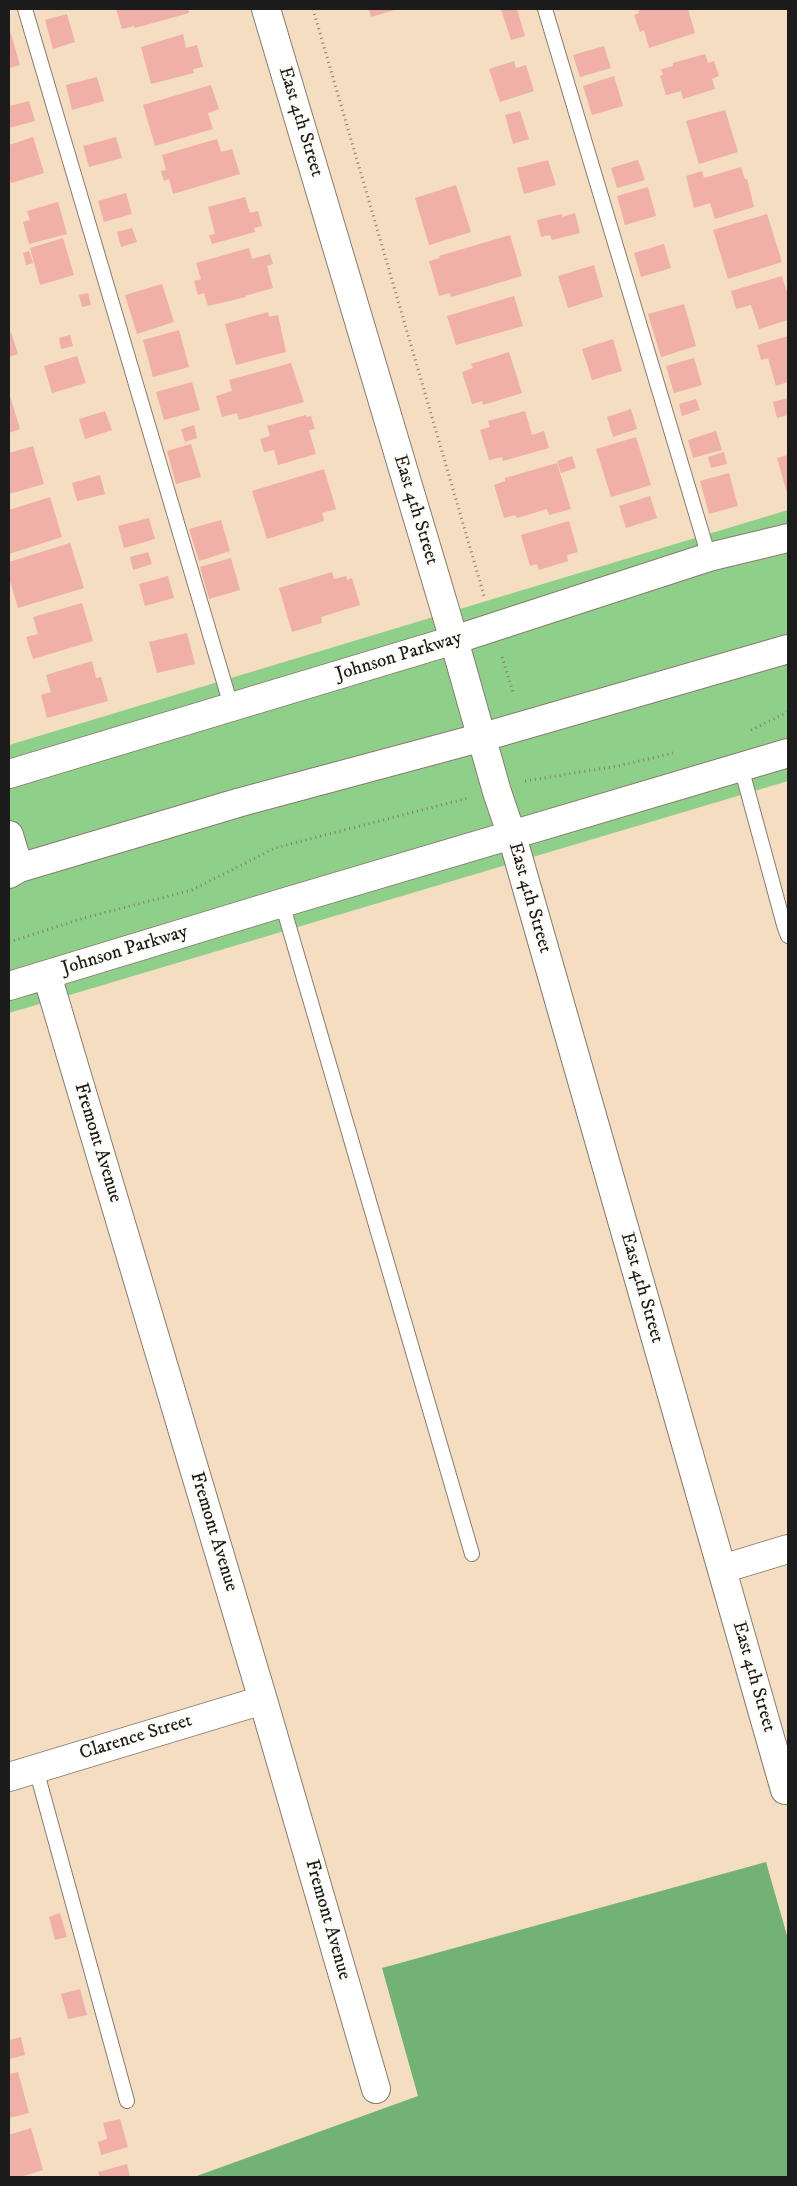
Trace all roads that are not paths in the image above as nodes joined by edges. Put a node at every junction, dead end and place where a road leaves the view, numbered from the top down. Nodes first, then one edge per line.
1 (24, 9) edge
2 (266, 9) edge
3 (545, 9) edge
4 (788, 538) edge
5 (708, 557) junction
6 (454, 640) junction
7 (788, 649) edge
8 (232, 709) junction
9 (483, 737) junction
10 (788, 753) edge
11 (741, 767) junction
12 (9, 774) edge
13 (9, 835) edge
14 (512, 836) junction
15 (14, 871) edge
16 (282, 903) junction
17 (788, 936) edge
18 (47, 975) junction
19 (9, 986) edge
20 (788, 1549) edge
21 (472, 1554) dead end
22 (722, 1569) junction
23 (263, 1700) junction
24 (36, 1769) junction
25 (9, 1777) edge
26 (785, 1790) dead end
27 (376, 2089) dead end
28 (127, 2100) dead end

1 - 8 lane
2 - 6 street, East 4th Street
3 - 5 lane
4 - 5 street, Johnson Parkway
5 - 6 street, Johnson Parkway
6 - 8 street, Johnson Parkway
6 - 9 street, East 4th Street
7 - 9 street
8 - 12 street, Johnson Parkway
9 - 14 street, East 4th Street
9 - 15 street
10 - 11 street, Johnson Parkway
11 - 14 street, Johnson Parkway
11 - 17 lane
13 - 15 street
14 - 16 street, Johnson Parkway
14 - 22 street, East 4th Street
16 - 18 street, Johnson Parkway
16 - 21 lane
18 - 19 street, Johnson Parkway
18 - 23 street, Fremont Avenue
20 - 22 street
22 - 26 street, East 4th Street
23 - 24 street, Clarence Street
23 - 27 street, Fremont Avenue
24 - 25 street, Clarence Street
24 - 28 lane

